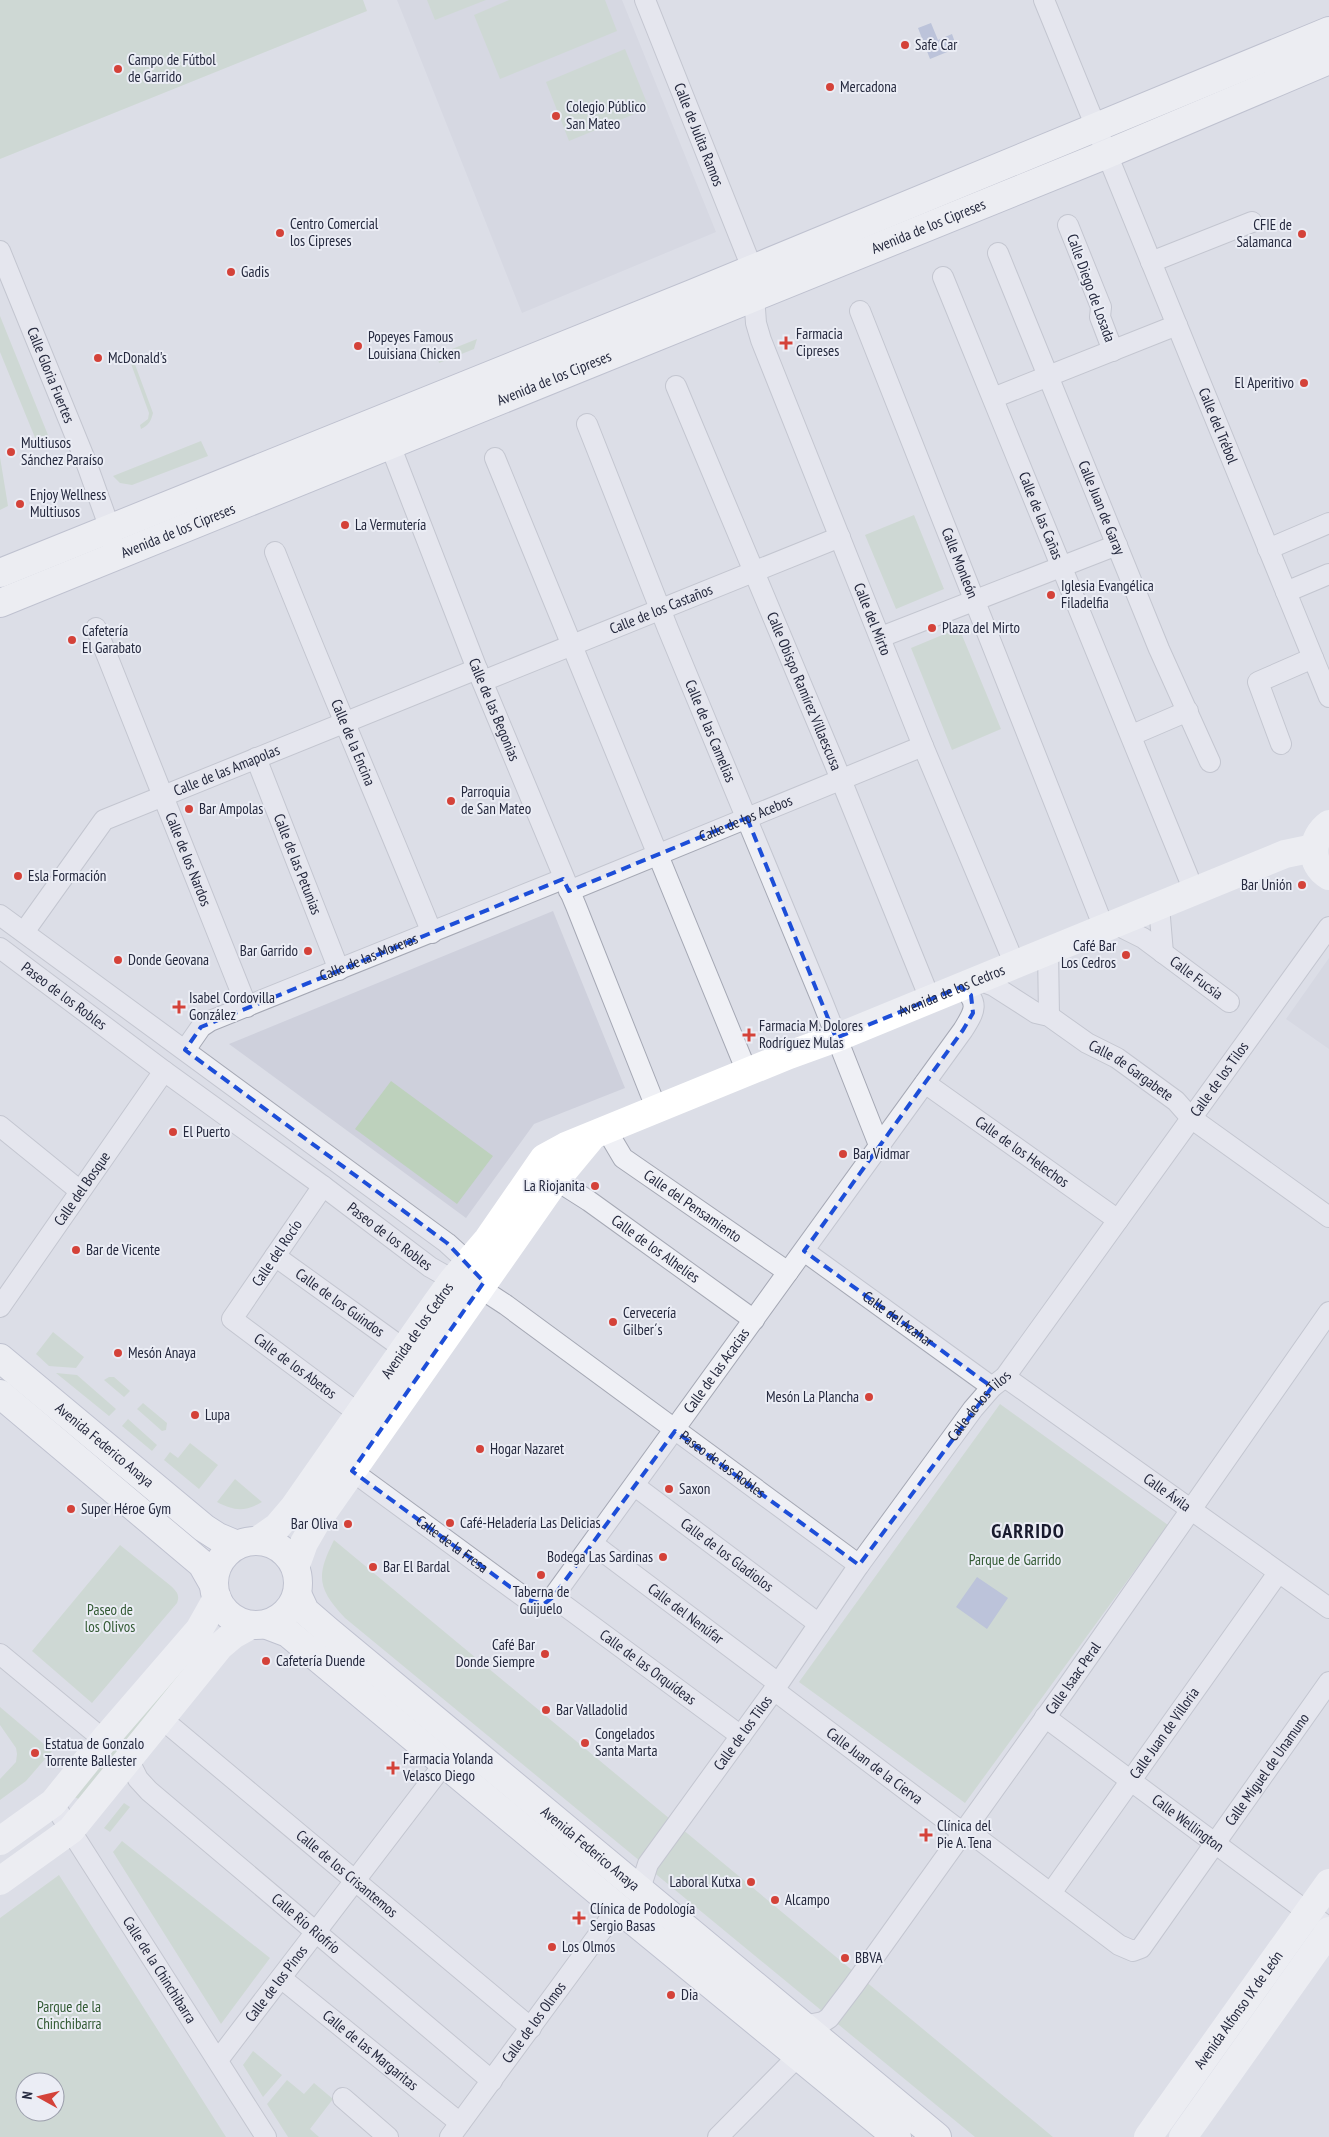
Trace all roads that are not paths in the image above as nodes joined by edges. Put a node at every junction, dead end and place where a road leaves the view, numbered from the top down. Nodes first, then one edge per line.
1 (645, 0) edge
2 (1044, 0) edge
3 (1329, 30) edge
4 (1329, 60) edge
5 (1096, 127) junction
6 (1108, 154) junction
7 (1252, 222) dead end
8 (1068, 225) dead end
9 (0, 251) edge
10 (998, 253) dead end
11 (1152, 262) junction
12 (752, 268) junction
13 (943, 278) dead end
14 (753, 296) junction
15 (860, 311) dead end
16 (1177, 325) junction
17 (1113, 351) junction
18 (1049, 377) junction
19 (676, 386) dead end
20 (993, 398) junction
21 (372, 423) junction
22 (587, 424) dead end
23 (390, 445) junction
24 (495, 458) dead end
25 (1329, 523) edge
26 (110, 529) junction
27 (840, 537) junction
28 (1117, 545) junction
29 (1268, 548) junction
30 (275, 552) dead end
31 (112, 558) junction
32 (1061, 566) junction
33 (754, 572) junction
34 (0, 573) edge
35 (1329, 574) edge
36 (1286, 592) junction
37 (975, 600) junction
38 (0, 603) edge
39 (662, 610) junction
40 (96, 628) dead end
41 (881, 637) junction
42 (572, 645) junction
43 (1313, 658) junction
44 (480, 675) junction
45 (1329, 697) edge
46 (1188, 711) junction
47 (345, 722) junction
48 (1132, 735) junction
49 (1281, 744) dead end
50 (924, 746) junction
51 (256, 758) junction
52 (1210, 762) dead end
53 (841, 779) junction
54 (163, 795) junction
55 (746, 818) junction
56 (1329, 824) edge
57 (1314, 848) junction
58 (658, 855) junction
59 (1329, 876) edge
60 (566, 885) junction
61 (1194, 891) junction
62 (1159, 906) junction
63 (0, 915) edge
64 (1110, 926) junction
65 (1329, 927) edge
66 (24, 932) junction
67 (432, 933) junction
68 (0, 948) edge
69 (1048, 951) junction
70 (1163, 953) junction
71 (1015, 965) junction
72 (340, 970) junction
73 (969, 983) junction
74 (930, 1000) junction
75 (1229, 1002) dead end
76 (247, 1007) junction
77 (1049, 1016) junction
78 (836, 1038) junction
79 (185, 1050) junction
80 (164, 1072) junction
81 (747, 1072) junction
82 (924, 1083) junction
83 (657, 1110) junction
84 (1191, 1118) junction
85 (0, 1126) edge
86 (600, 1133) junction
87 (879, 1145) junction
88 (556, 1180) junction
89 (323, 1186) junction
90 (80, 1191) junction
91 (1329, 1217) edge
92 (1118, 1220) junction
93 (804, 1251) junction
94 (275, 1256) junction
95 (788, 1272) junction
96 (471, 1279) junction
97 (0, 1306) edge
98 (1329, 1312) edge
99 (232, 1320) joint
100 (754, 1320) junction
101 (404, 1349) junction
102 (0, 1358) edge
103 (998, 1382) junction
104 (0, 1394) edge
105 (358, 1413) junction
106 (675, 1431) junction
107 (352, 1471) junction
108 (635, 1486) junction
109 (1190, 1510) junction
110 (247, 1543) junction
111 (593, 1544) junction
112 (296, 1565) junction
113 (859, 1565) junction
114 (1278, 1572) junction
115 (215, 1591) junction
116 (297, 1594) junction
117 (553, 1598) junction
118 (1329, 1608) edge
119 (819, 1624) junction
120 (259, 1625) junction
121 (0, 1654) edge
122 (1329, 1682) edge
123 (776, 1686) junction
124 (1045, 1717) junction
125 (162, 1719) junction
126 (741, 1736) junction
127 (104, 1740) junction
128 (128, 1759) junction
129 (444, 1764) junction
130 (1132, 1781) junction
131 (53, 1803) junction
132 (70, 1830) junction
133 (963, 1833) junction
134 (0, 1841) edge
135 (1215, 1843) junction
136 (0, 1881) edge
137 (356, 1881) junction
138 (1329, 1883) edge
139 (640, 1889) junction
140 (1051, 1893) junction
141 (618, 1908) junction
142 (1322, 1924) edge
143 (316, 1932) junction
144 (1134, 1951) joint
145 (281, 1978) junction
146 (531, 2028) junction
147 (810, 2032) junction
148 (798, 2056) junction
149 (218, 2060) junction
150 (492, 2081) junction
151 (343, 2098) dead end
152 (456, 2130) edge
153 (266, 2137) edge
154 (388, 2137) edge
155 (718, 2137) edge
156 (897, 2137) edge
157 (937, 2137) edge
158 (1148, 2137) edge
159 (1183, 2137) edge

1 - 12 street, Calle de Julita Ramos
2 - 5 street
3 - 5 main road, Avenida de los Cipreses
4 - 6 main road, Avenida de los Cipreses
5 - 6 street
5 - 12 main road, Avenida de los Cipreses
6 - 11 street, Calle del Trébol
6 - 14 main road, Avenida de los Cipreses
7 - 11 street
8 - 17 street, Calle Diego de Losada
9 - 26 street, Calle Gloria Fuertes
10 - 18 street, Calle Juan de Garay
11 - 16 street, Calle del Trébol
12 - 14 street, Calle del Mirto
12 - 21 main road, Avenida de los Cipreses
13 - 20 street, Calle de las Cañas
14 - 23 main road, Avenida de los Cipreses
14 - 27 street, Calle del Mirto
15 - 37 street, Calle Monleón
16 - 17 street
16 - 29 street, Calle del Trébol
17 - 18 street
18 - 20 street
18 - 28 street, Calle Juan de Garay
19 - 33 street, Calle Obispo Ramírez Villaescusa
20 - 32 street, Calle de las Cañas
21 - 23 street, Calle de las Begonias
21 - 26 main road, Avenida de los Cipreses
22 - 39 street, Calle de las Camelias
23 - 31 main road, Avenida de los Cipreses
23 - 44 street, Calle de las Begonias
24 - 42 street
25 - 29 street
26 - 31 street, Calle Gloria Fuertes
26 - 34 main road, Avenida de los Cipreses
27 - 33 street, Calle de los Castaños
27 - 41 street, Calle del Mirto
28 - 32 street
28 - 46 street, Calle Juan de Garay
29 - 36 street, Calle del Trébol
30 - 47 street, Calle de la Encina
31 - 38 main road, Avenida de los Cipreses
32 - 37 street
32 - 48 street, Calle de las Cañas
33 - 39 street, Calle de los Castaños
33 - 53 street, Calle Obispo Ramírez Villaescusa
35 - 36 street
36 - 43 street, Calle del Trébol
37 - 41 street
37 - 64 street, Calle Monleón
39 - 42 street, Calle de los Castaños
39 - 55 street, Calle de las Camelias
40 - 54 street, Calle de los Nardos
41 - 50 street, Calle del Mirto
42 - 44 street, Calle de los Castaños
42 - 58 street
43 - 45 street, Calle del Trébol
43 - 49 street
44 - 47 street, Calle de las Amapolas
44 - 60 street, Calle de las Begonias
46 - 48 street
46 - 52 street, Calle Juan de Garay
47 - 51 street, Calle de las Amapolas
47 - 67 street, Calle de la Encina
48 - 61 street, Calle de las Cañas
50 - 53 street, Calle de los Acebos
50 - 71 street, Calle del Mirto
51 - 54 street, Calle de las Amapolas
51 - 72 street, Calle de las Petunias
53 - 55 street, Calle de los Acebos
53 - 74 street, Calle Obispo Ramírez Villaescusa
54 - 66 street, Calle de las Amapolas
54 - 76 street, Calle de los Nardos
55 - 58 street, Calle de los Acebos
55 - 78 street, Calle de las Camelias
56 - 57 main road
57 - 59 main road
57 - 61 main road, Avenida de los Cedros
58 - 60 street, Calle de los Acebos
58 - 81 street
60 - 67 street, Calle de las Moreras
60 - 83 street, Calle de las Begonias
61 - 62 main road, Avenida de los Cedros
62 - 64 main road, Avenida de los Cedros
62 - 70 street, Calle Fucsia
63 - 66 street, Paseo de los Robles
64 - 69 main road, Avenida de los Cedros
64 - 70 street, Calle Fucsia
65 - 84 street, Calle de los Tilos
66 - 79 street, Paseo de los Robles
67 - 72 street, Calle de las Moreras
68 - 80 street, Paseo de los Robles
69 - 71 main road, Avenida de los Cedros
69 - 77 street
70 - 75 street, Calle Fucsia
71 - 73 main road, Avenida de los Cedros
72 - 76 street, Calle de las Moreras
73 - 74 main road, Avenida de los Cedros
73 - 77 street, Calle de Gargabete
73 - 82 street, Calle de las Acacias
74 - 78 main road, Avenida de los Cedros
76 - 79 street, Calle de las Moreras
77 - 84 street, Calle de Gargabete
78 - 81 main road, Avenida de los Cedros
78 - 87 street
79 - 96 street, Paseo de los Robles
80 - 89 street, Paseo de los Robles
80 - 90 street, Calle del Bosque
81 - 83 main road, Avenida de los Cedros
82 - 87 street, Calle de las Acacias
82 - 92 street, Calle de los Helechos
83 - 86 main road, Avenida de los Cedros
84 - 91 street, Calle de Gargabete
84 - 92 street, Calle de los Tilos
85 - 90 street
86 - 88 main road, Avenida de los Cedros
86 - 95 street, Calle del Pensamiento
86 - 96 main road, Avenida de los Cedros
87 - 93 street, Calle de las Acacias
88 - 96 main road, Avenida de los Cedros
88 - 100 street, Calle de los Alhelíes
89 - 94 street, Calle del Rocío
89 - 96 street, Paseo de los Robles
90 - 97 street, Calle del Bosque
92 - 103 street, Calle de los Tilos
93 - 95 street, Calle de las Acacias
93 - 103 street, Calle del Azahar
94 - 99 street, Calle del Rocío
94 - 101 street, Calle de los Guindos
95 - 100 street, Calle de las Acacias
96 - 101 main road, Avenida de los Cedros
96 - 106 street, Paseo de los Robles
96 - 107 main road, Avenida de los Cedros
98 - 109 street, Calle Isaac Peral
99 - 105 street, Calle de los Abetos
100 - 106 street, Calle de las Acacias
101 - 105 main road, Avenida de los Cedros
102 - 110 main road, Avenida Federico Anaya
103 - 109 street, Calle Ávila
103 - 113 street, Calle de los Tilos
104 - 115 main road, Avenida Federico Anaya
105 - 110 main road, Avenida de los Cedros
106 - 108 street, Calle de las Acacias
106 - 113 street, Paseo de los Robles
107 - 112 main road, Avenida de los Cedros
107 - 117 street, Calle de la Fresa
108 - 111 street, Calle de las Acacias
108 - 119 street, Calle de los Gladiolos
109 - 114 street, Calle Ávila
109 - 124 street, Calle Isaac Peral
110 - 112 main road
110 - 115 main road
111 - 117 street, Calle de las Acacias
111 - 123 street, Calle del Nenúfar
112 - 116 main road
113 - 119 street, Calle de los Tilos
114 - 118 street, Calle Ávila
114 - 130 street, Calle Juan de Villoria
115 - 120 main road
115 - 127 main road
116 - 120 main road
116 - 139 main road, Avenida Federico Anaya
117 - 126 street, Calle de las Orquídeas
119 - 123 street, Calle de los Tilos
120 - 125 main road
120 - 129 main road, Avenida Federico Anaya
121 - 127 street
122 - 135 street, Calle Miguel de Unamuno
123 - 126 street, Calle de los Tilos
123 - 133 street, Calle Juan de la Cierva
124 - 130 street, Calle Wellington
124 - 133 street, Calle Isaac Peral
125 - 128 main road
125 - 137 street, Calle de los Crisantemos
126 - 139 street, Calle de los Tilos
127 - 131 main road
128 - 132 main road
128 - 143 street, Calle Río Riofrío
129 - 137 street, Calle de los Pinos
129 - 141 main road, Avenida Federico Anaya
130 - 135 street, Calle Wellington
130 - 140 street, Calle Juan de Villoria
131 - 132 street, Calle de la Chinchibarra
131 - 134 main road
132 - 136 main road
132 - 149 street, Calle de la Chinchibarra
133 - 140 street, Calle Juan de la Cierva
133 - 147 street, Calle Isaac Peral
135 - 142 street, Calle Wellington
135 - 144 street, Calle Miguel de Unamuno
137 - 143 street, Calle de los Pinos
137 - 146 street, Calle de los Crisantemos
138 - 142 main road, Avenida Alfonso IX de León
139 - 147 main road, Avenida Federico Anaya
140 - 144 street, Calle Juan de la Cierva
141 - 146 street, Calle de los Olmos
141 - 148 main road, Avenida Federico Anaya
142 - 158 main road, Avenida Alfonso IX de León
142 - 159 main road, Avenida Alfonso IX de León
143 - 145 street, Calle de los Pinos
143 - 150 street, Calle Río Riofrío
145 - 149 street, Calle de los Pinos
145 - 152 street, Calle de las Margaritas
146 - 150 street, Calle de los Olmos
147 - 148 street
147 - 157 main road, Avenida Federico Anaya
148 - 155 street
148 - 156 main road, Avenida Federico Anaya
149 - 153 street, Calle de la Chinchibarra
150 - 152 street, Calle de los Olmos
151 - 154 street

